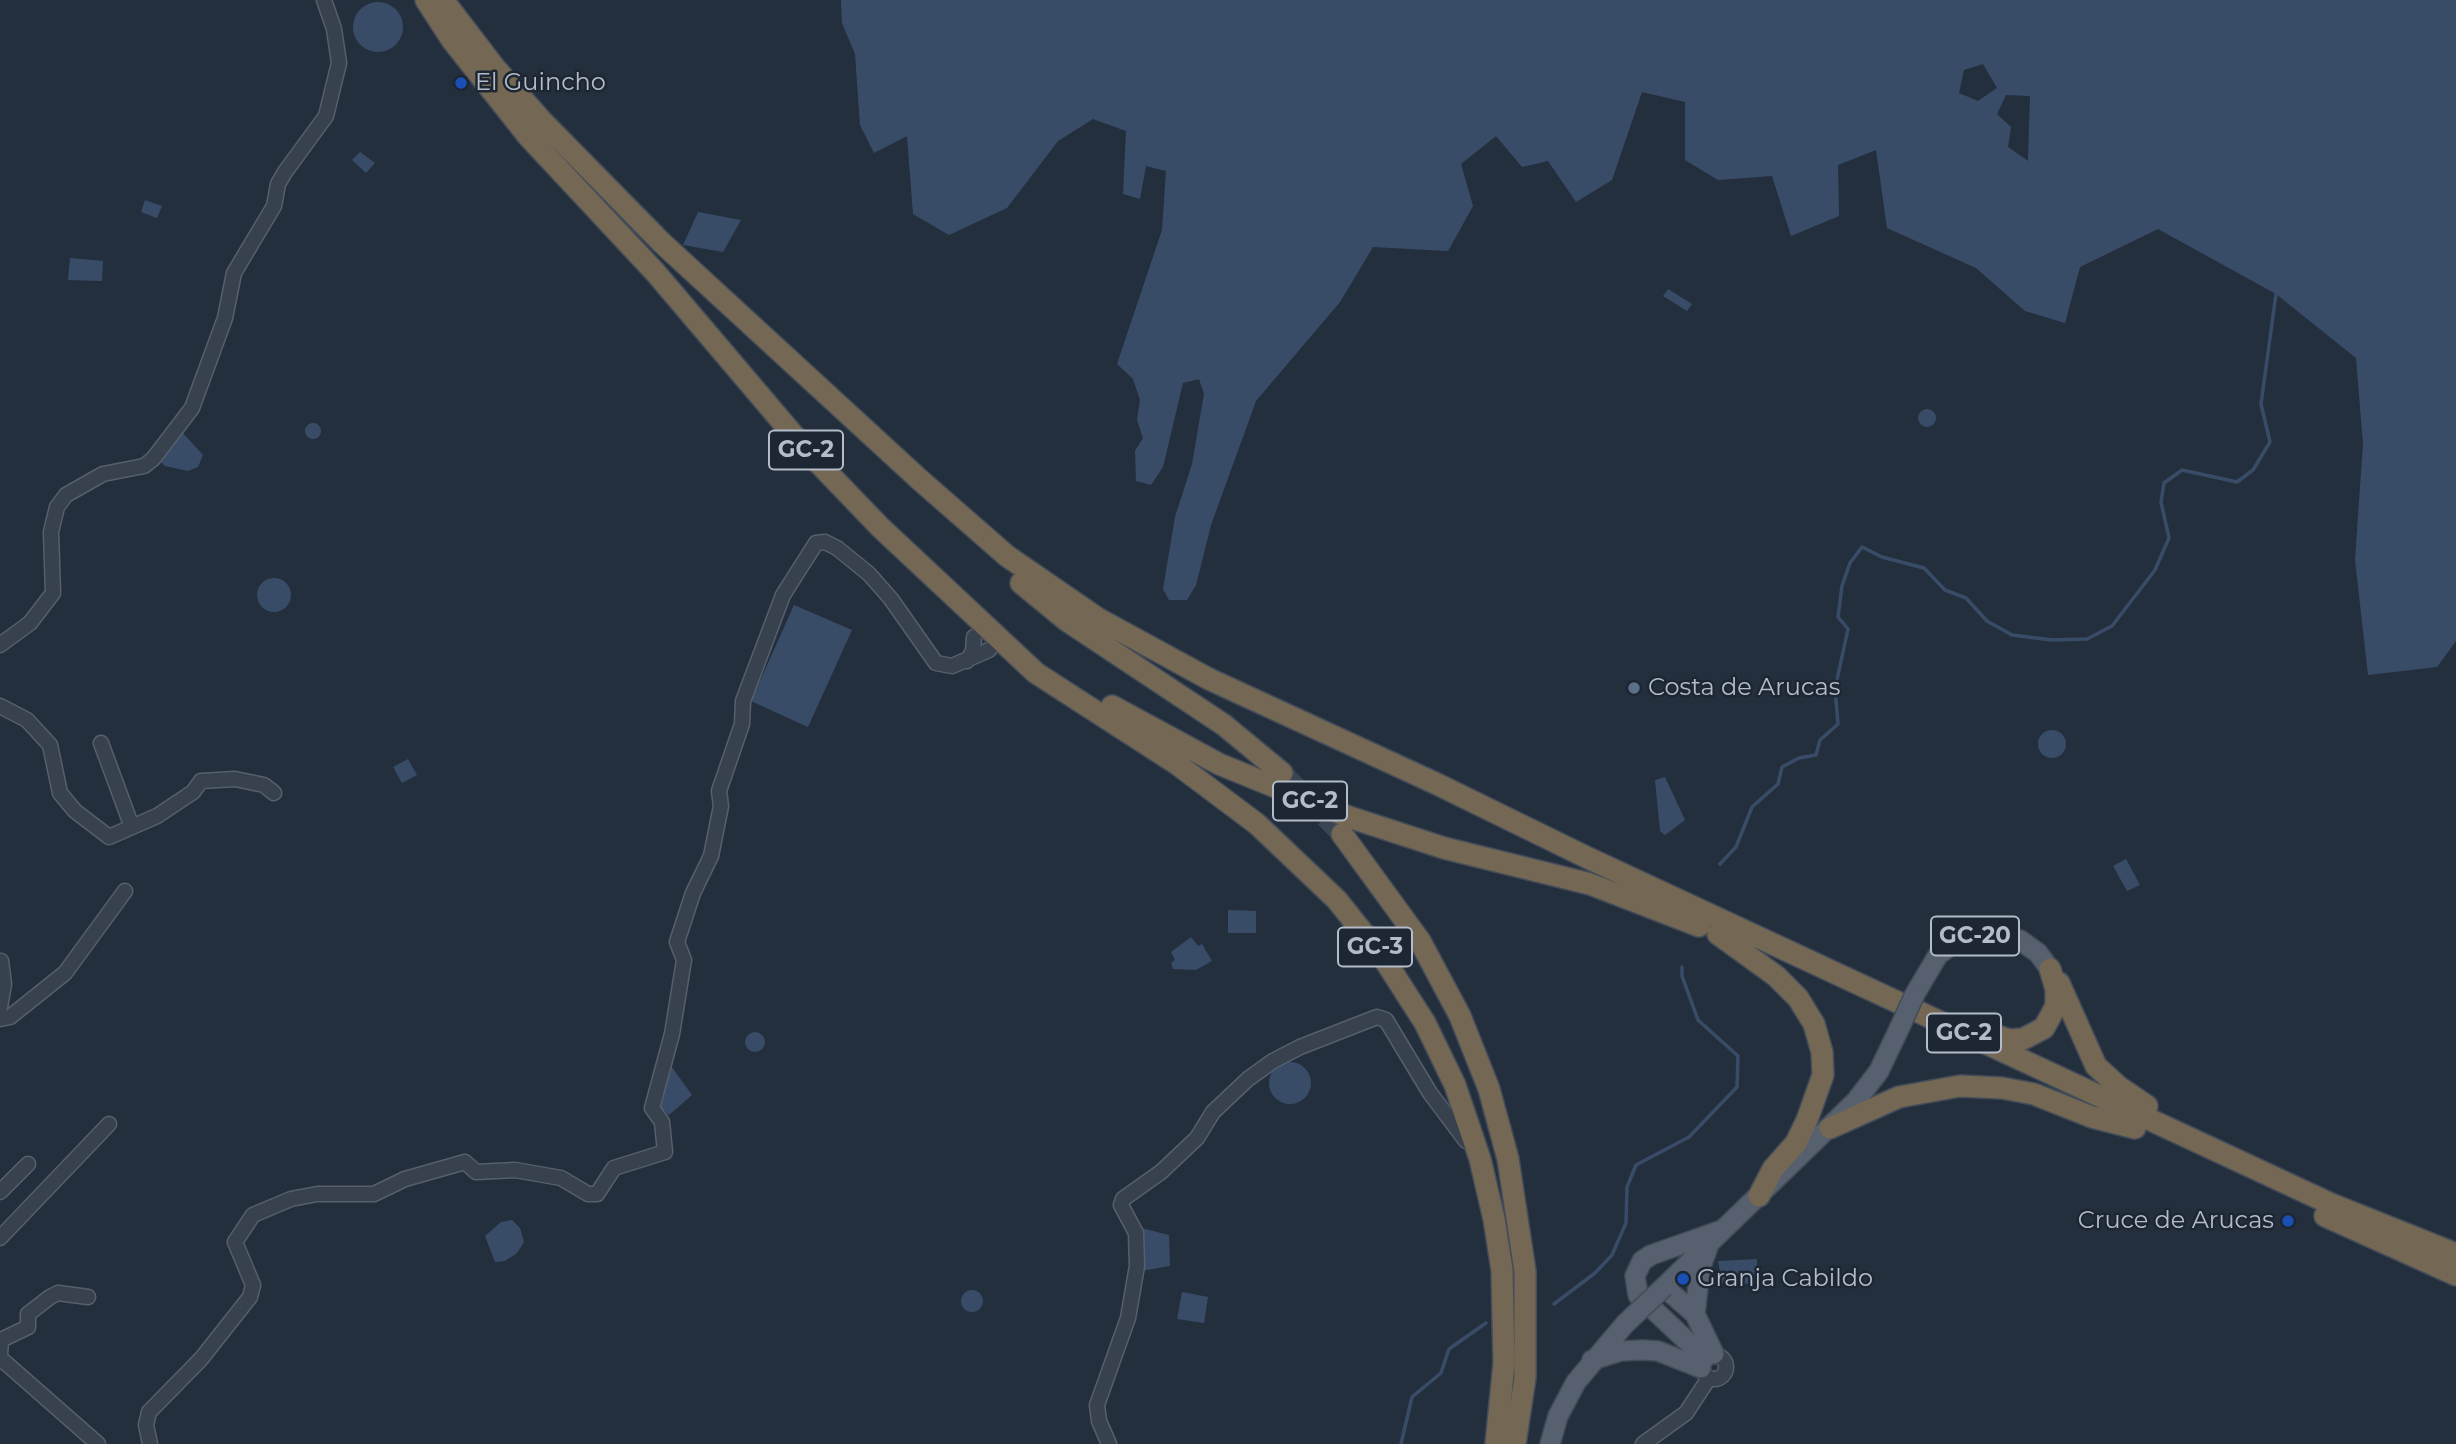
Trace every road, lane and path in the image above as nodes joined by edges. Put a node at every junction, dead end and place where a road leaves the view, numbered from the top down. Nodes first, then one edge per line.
1 (324, 0) edge
2 (426, 0) edge
3 (443, 0) edge
4 (456, 0) edge
5 (578, 159) junction
6 (920, 480) junction
7 (974, 613) junction
8 (974, 638) dead end
9 (0, 645) edge
10 (989, 650) dead end
11 (967, 661) junction
12 (0, 706) edge
13 (100, 743) dead end
14 (1282, 773) tunnel mouth
15 (274, 793) dead end
16 (132, 827) junction
17 (1342, 834) tunnel mouth
18 (125, 891) dead end
19 (1725, 930) junction
20 (1, 961) edge
21 (2050, 969) junction
22 (0, 1007) edge
23 (0, 1019) edge
24 (1440, 1094) joint
25 (109, 1124) dead end
26 (1830, 1128) junction
27 (2135, 1128) junction
28 (2195, 1140) junction
29 (28, 1164) dead end
30 (0, 1192) edge
31 (1759, 1196) junction
32 (1724, 1230) junction
33 (0, 1238) edge
34 (1709, 1246) junction
35 (2456, 1254) edge
36 (2456, 1275) edge
37 (1664, 1287) junction
38 (88, 1297) dead end
39 (1695, 1314) junction
40 (0, 1356) edge
41 (1591, 1361) junction
42 (1504, 1363) junction
43 (1707, 1365) junction
44 (97, 1444) edge
45 (150, 1444) edge
46 (1109, 1444) edge
47 (1496, 1444) edge
48 (1515, 1444) edge
49 (1550, 1444) edge
50 (1643, 1444) edge

1 - 9 street
2 - 7 highway, GC-2
3 - 5 highway, GC-2
4 - 5 street
5 - 6 highway, GC-2
6 - 14 highway
6 - 19 highway, GC-2
7 - 19 highway, GC-2
7 - 42 highway, GC-3
8 - 11 street
10 - 11 street
11 - 45 street
12 - 16 street
13 - 16 street
15 - 16 street
17 - 48 highway, GC-3
18 - 23 street
19 - 21 highway
19 - 27 highway, GC-2
19 - 28 highway, GC-2
19 - 31 highway
20 - 22 street
21 - 26 main road, GC-20, bridge
21 - 28 highway
24 - 42 highway
24 - 46 street
25 - 33 street
26 - 27 highway
26 - 31 main road, GC-20
27 - 36 highway, GC-2
28 - 35 highway, GC-2
29 - 30 street
31 - 32 main road, GC-20
32 - 34 main road, GC-20
32 - 43 main road
34 - 37 main road, GC-20
34 - 39 main road
37 - 39 main road
37 - 41 main road, GC-20, bridge
38 - 40 street
39 - 43 main road
40 - 44 street
41 - 43 main road
41 - 49 main road, GC-20
42 - 47 highway, GC-3
43 - 50 street

